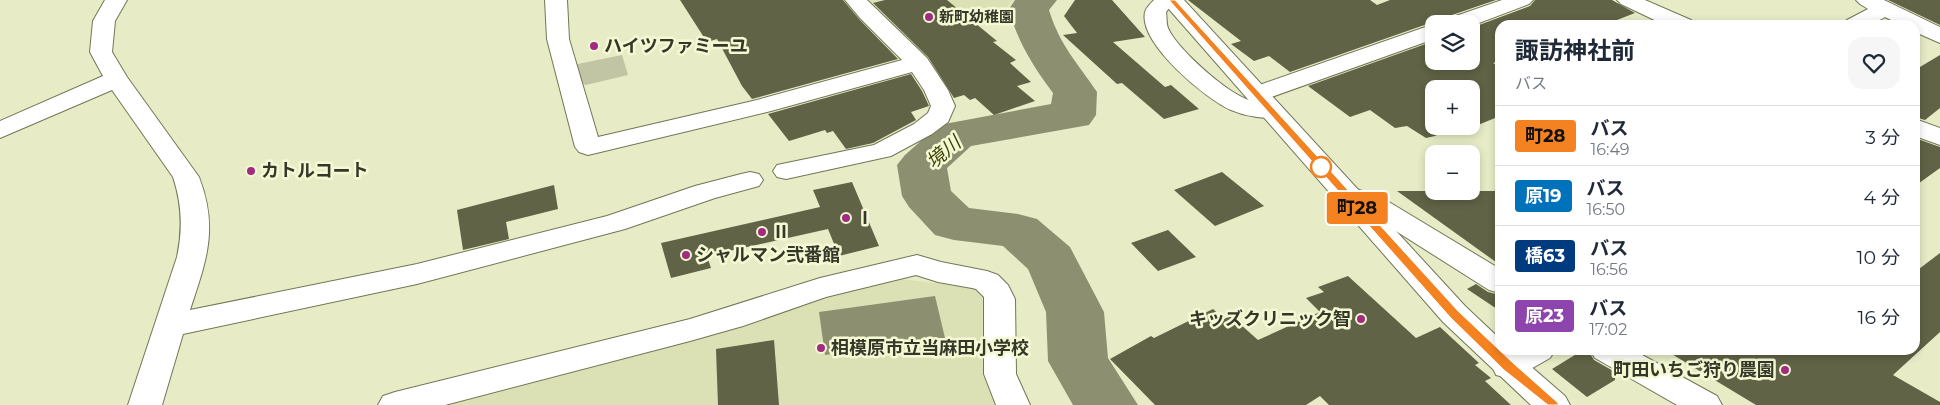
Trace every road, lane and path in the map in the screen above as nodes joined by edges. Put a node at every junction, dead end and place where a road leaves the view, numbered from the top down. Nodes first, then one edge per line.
1 (116, 0) edge
2 (556, 0) edge
3 (856, 0) edge
4 (1165, 0) edge
5 (1172, 0) edge
6 (1522, 0) edge
7 (1628, 0) edge
8 (1876, 4) edge
9 (1480, 15) edge
10 (1670, 20) edge
11 (1860, 20) edge
12 (1908, 20) edge
13 (1920, 26) edge
14 (1425, 35) edge
15 (1940, 36) edge
16 (920, 63) junction
17 (116, 79) junction
18 (1264, 102) junction
19 (1920, 128) edge
20 (0, 130) edge
21 (1940, 137) edge
22 (786, 171) dead end
23 (750, 180) dead end
24 (1342, 191) junction
25 (1495, 280) edge
26 (170, 326) junction
27 (1495, 353) edge
28 (1497, 355) edge
29 (1529, 355) edge
30 (1615, 355) edge
31 (1508, 366) junction
32 (145, 405) edge
33 (395, 405) edge
34 (1013, 405) edge
35 (1553, 405) edge
36 (1705, 405) edge

1 - 17 street
2 - 16 street
3 - 16 street
4 - 18 street
5 - 18 street
6 - 9 street
7 - 10 street
8 - 11 street
8 - 12 street
13 - 15 street
14 - 18 street
16 - 22 street
17 - 20 street
17 - 26 street
18 - 24 street
19 - 21 street
23 - 26 street
24 - 25 street
24 - 27 street
26 - 32 street
28 - 31 street
29 - 31 street
30 - 36 street
31 - 35 street
33 - 34 street

